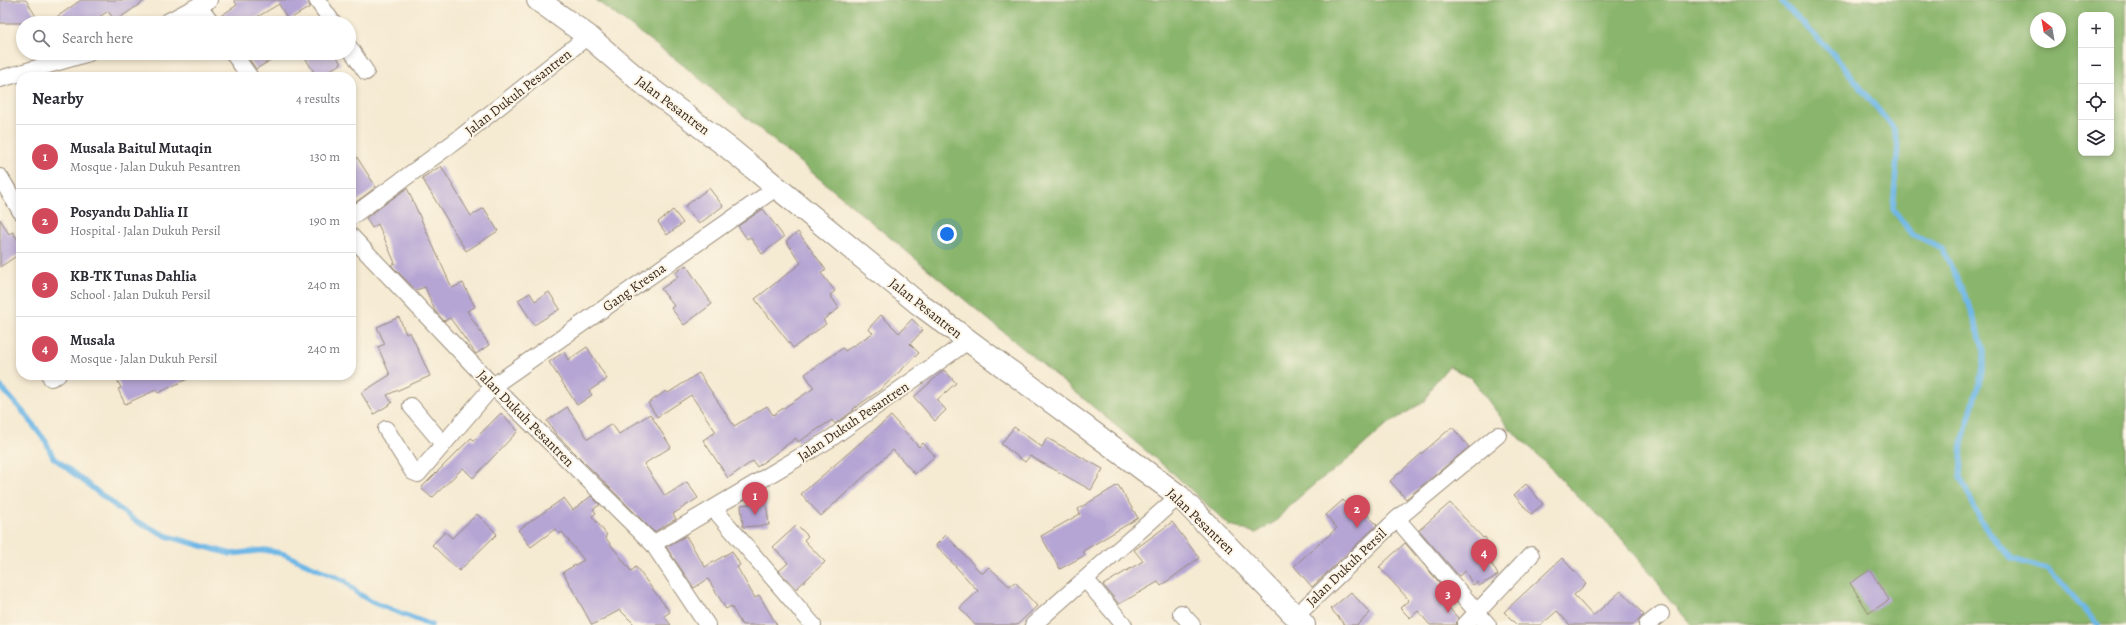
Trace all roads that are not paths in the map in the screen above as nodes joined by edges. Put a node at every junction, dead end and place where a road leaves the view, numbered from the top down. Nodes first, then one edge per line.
1 (317, 0) edge
2 (538, 0) edge
3 (204, 3) edge
4 (179, 16) edge
5 (209, 16) edge
6 (328, 16) edge
7 (588, 36) junction
8 (356, 57) edge
9 (65, 60) edge
10 (238, 60) edge
11 (24, 72) edge
12 (246, 72) edge
13 (366, 72) dead end
14 (16, 74) edge
15 (0, 79) edge
16 (0, 177) edge
17 (776, 188) junction
18 (16, 204) edge
19 (356, 213) edge
20 (356, 243) edge
21 (968, 341) junction
22 (493, 386) junction
23 (411, 406) dead end
24 (386, 428) dead end
25 (1498, 435) dead end
26 (443, 444) junction
27 (1178, 496) junction
28 (714, 509) junction
29 (1397, 519) junction
30 (653, 544) junction
31 (1531, 555) dead end
32 (1086, 580) junction
33 (1181, 613) dead end
34 (1478, 613) junction
35 (1661, 614) dead end
36 (1300, 620) edge
37 (706, 625) edge
38 (813, 625) edge
39 (1033, 625) edge
40 (1124, 625) edge
41 (1192, 625) edge
42 (1465, 625) edge
43 (1488, 625) edge
44 (1647, 625) edge

1 - 6 street
2 - 7 main road, Jalan Pesantren
3 - 4 street
3 - 5 street
7 - 17 main road, Jalan Pesantren
7 - 19 street, Jalan Dukuh Pesantren
8 - 13 street
9 - 11 street
10 - 12 street
14 - 15 street
16 - 18 street
17 - 21 main road, Jalan Pesantren
17 - 22 street, Gang Kresna
20 - 22 street, Jalan Dukuh Pesantren
21 - 27 main road, Jalan Pesantren
21 - 28 street, Jalan Dukuh Pesantren
22 - 26 street, Gang Kresna
22 - 30 street, Jalan Dukuh Pesantren
23 - 26 street
24 - 26 street, Gang Kresna
25 - 29 street, Jalan Dukuh Persil
27 - 32 street
27 - 36 main road, Jalan Pesantren
28 - 30 street, Jalan Dukuh Pesantren
28 - 38 street
29 - 34 street, Jalan Dukuh Persil
29 - 36 street, Jalan Dukuh Persil
30 - 37 street
31 - 34 street
32 - 39 street
32 - 40 street
33 - 41 street
34 - 42 street
34 - 43 street, Jalan Dukuh Persil
35 - 44 street

